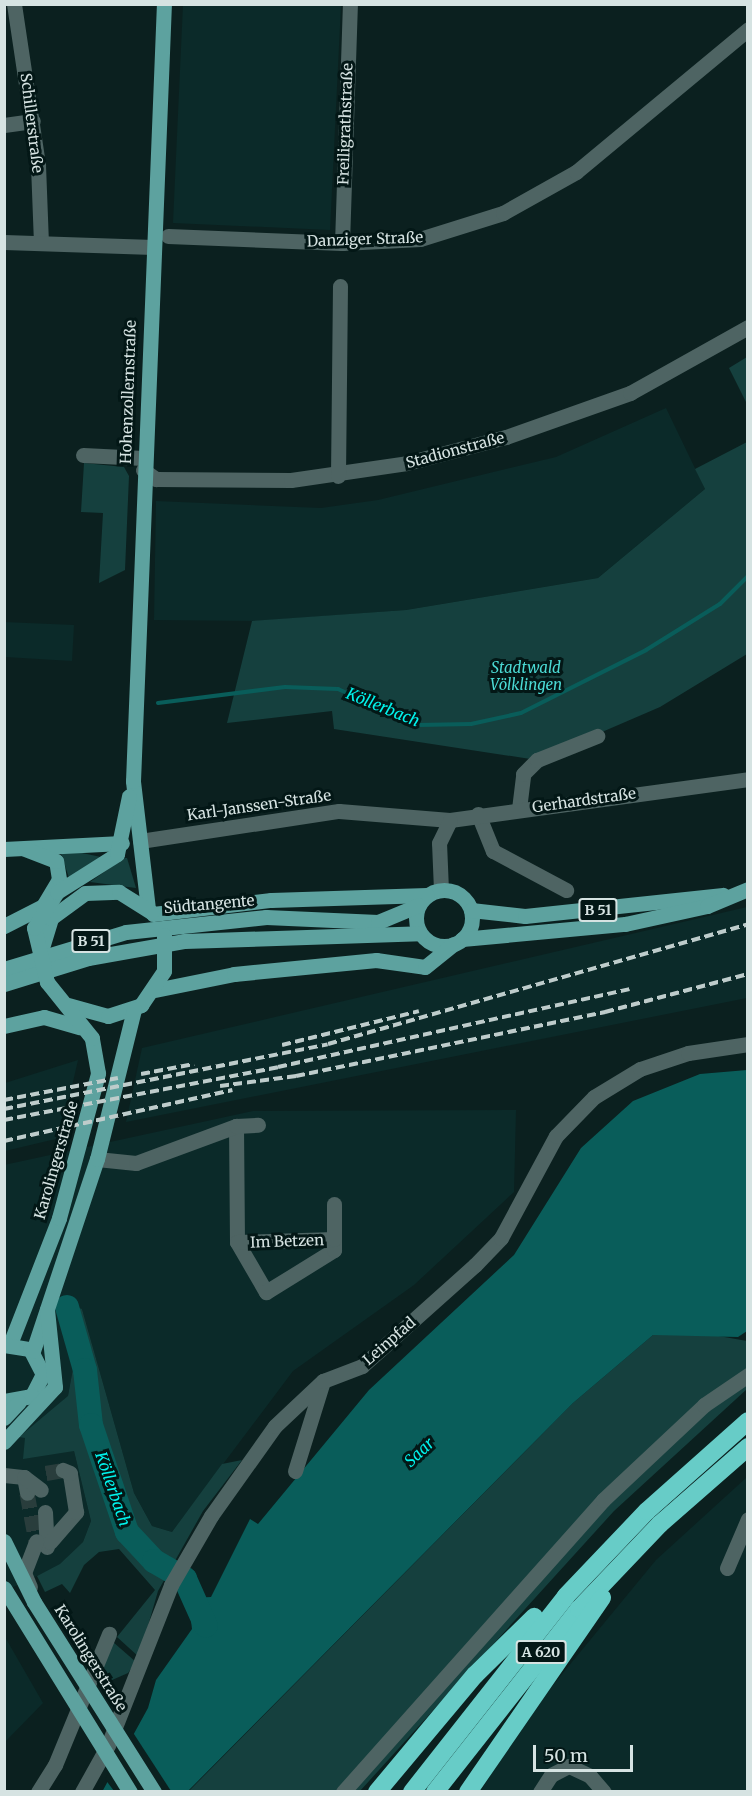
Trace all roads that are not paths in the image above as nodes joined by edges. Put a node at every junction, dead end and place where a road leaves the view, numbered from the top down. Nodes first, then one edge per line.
1 (14, 4) edge
2 (164, 4) edge
3 (350, 4) edge
4 (747, 29) edge
5 (33, 121) junction
6 (4, 125) edge
7 (168, 236) dead end
8 (4, 242) edge
9 (41, 243) junction
10 (342, 243) junction
11 (153, 247) junction
12 (340, 286) dead end
13 (747, 327) edge
14 (83, 455) dead end
15 (143, 458) junction
16 (338, 477) junction
17 (597, 736) dead end
18 (747, 779) edge
19 (133, 781) junction
20 (519, 809) junction
21 (478, 814) junction
22 (420, 816) joint
23 (450, 820) junction
24 (140, 841) junction
25 (122, 843) junction
26 (4, 849) edge
27 (24, 849) junction
28 (141, 862) junction
29 (566, 890) dead end
30 (747, 890) edge
31 (726, 895) junction
32 (429, 897) junction
33 (43, 906) junction
34 (471, 910) junction
35 (150, 911) junction
36 (4, 926) edge
37 (420, 933) junction
38 (457, 942) junction
39 (41, 963) junction
40 (4, 969) edge
41 (4, 984) edge
42 (155, 990) junction
43 (55, 994) junction
44 (134, 1009) junction
45 (4, 1026) edge
46 (86, 1030) junction
47 (747, 1044) edge
48 (258, 1125) dead end
49 (236, 1126) junction
50 (97, 1159) junction
51 (334, 1204) dead end
52 (334, 1239) junction
53 (237, 1242) junction
54 (45, 1304) junction
55 (7, 1344) edge
56 (33, 1351) junction
57 (747, 1375) edge
58 (323, 1382) junction
59 (12, 1402) edge
60 (4, 1418) edge
61 (747, 1421) edge
62 (4, 1443) edge
63 (747, 1447) edge
64 (63, 1470) dead end
65 (295, 1471) dead end
66 (46, 1473) tunnel mouth
67 (4, 1475) edge
68 (24, 1477) junction
69 (34, 1492) tunnel mouth
70 (45, 1512) dead end
71 (747, 1519) edge
72 (660, 1524) junction
73 (4, 1541) edge
74 (615, 1543) junction
75 (40, 1546) junction
76 (728, 1568) dead end
77 (4, 1588) edge
78 (34, 1602) junction
79 (108, 1634) dead end
80 (38, 1791) edge
81 (82, 1791) edge
82 (130, 1791) edge
83 (154, 1791) edge
84 (343, 1791) edge
85 (376, 1791) edge
86 (412, 1791) edge
87 (435, 1791) edge
88 (468, 1791) edge
89 (540, 1791) edge
90 (604, 1791) edge

1 - 5 street, Schillerstraße
2 - 11 main road, Hohenzollernstraße
3 - 10 street, Freiligrathstraße
4 - 10 street, Danziger Straße
5 - 6 street
5 - 9 street, Schillerstraße
7 - 10 street, Danziger Straße
8 - 9 street
9 - 11 street
11 - 15 main road, Hohenzollernstraße
12 - 16 street
13 - 16 street, Stadionstraße
14 - 15 street, Stadionstraße
15 - 16 street, Stadionstraße
15 - 19 main road, Hohenzollernstraße
17 - 20 street
18 - 20 street, Gerhardstraße
19 - 24 main road, Hohenzollernstraße
19 - 25 main road, Hohenzollernstraße
20 - 21 street, Gerhardstraße
21 - 23 street, Gerhardstraße
21 - 29 street
22 - 23 street, Gerhardstraße
22 - 24 street, Karl-Janssen-Straße
23 - 32 street
24 - 28 main road, Hohenzollernstraße
25 - 27 main road
25 - 28 main road
25 - 33 main road
26 - 27 main road
27 - 33 main road, Karolingerstraße
28 - 35 main road, Hohenzollernstraße
30 - 31 main road
31 - 34 main road, B 51
31 - 38 main road
32 - 34 main road
32 - 35 main road
32 - 37 main road
32 - 40 main road, Südtangente / B 51
33 - 36 main road
33 - 39 main road, Karolingerstraße
34 - 38 main road
35 - 39 main road
35 - 42 main road
37 - 38 main road
37 - 41 main road
38 - 42 main road
39 - 43 main road, Karolingerstraße
42 - 44 main road
43 - 44 main road
43 - 46 main road, Karolingerstraße
44 - 50 main road
45 - 46 main road
46 - 55 main road, Karolingerstraße
47 - 58 street, Leinpfad
48 - 49 street
49 - 50 street
49 - 53 street, Im Betzen
50 - 54 main road
51 - 52 street
52 - 53 street, Im Betzen
52 - 53 street, Im Betzen
54 - 56 main road
54 - 62 main road
55 - 56 main road
56 - 59 main road
57 - 84 street
58 - 65 street
58 - 81 street, Leinpfad
59 - 60 main road
61 - 74 highway, A 620
63 - 72 highway, A 620
64 - 75 street
66 - 68 street
67 - 68 street
68 - 69 street
70 - 75 street
71 - 76 street
72 - 87 highway, A 620
72 - 88 highway
73 - 78 main road, Karolingerstraße
74 - 85 highway
74 - 86 highway, A 620
75 - 78 street
77 - 82 main road
78 - 83 main road, Karolingerstraße
79 - 80 street
89 - 90 street

